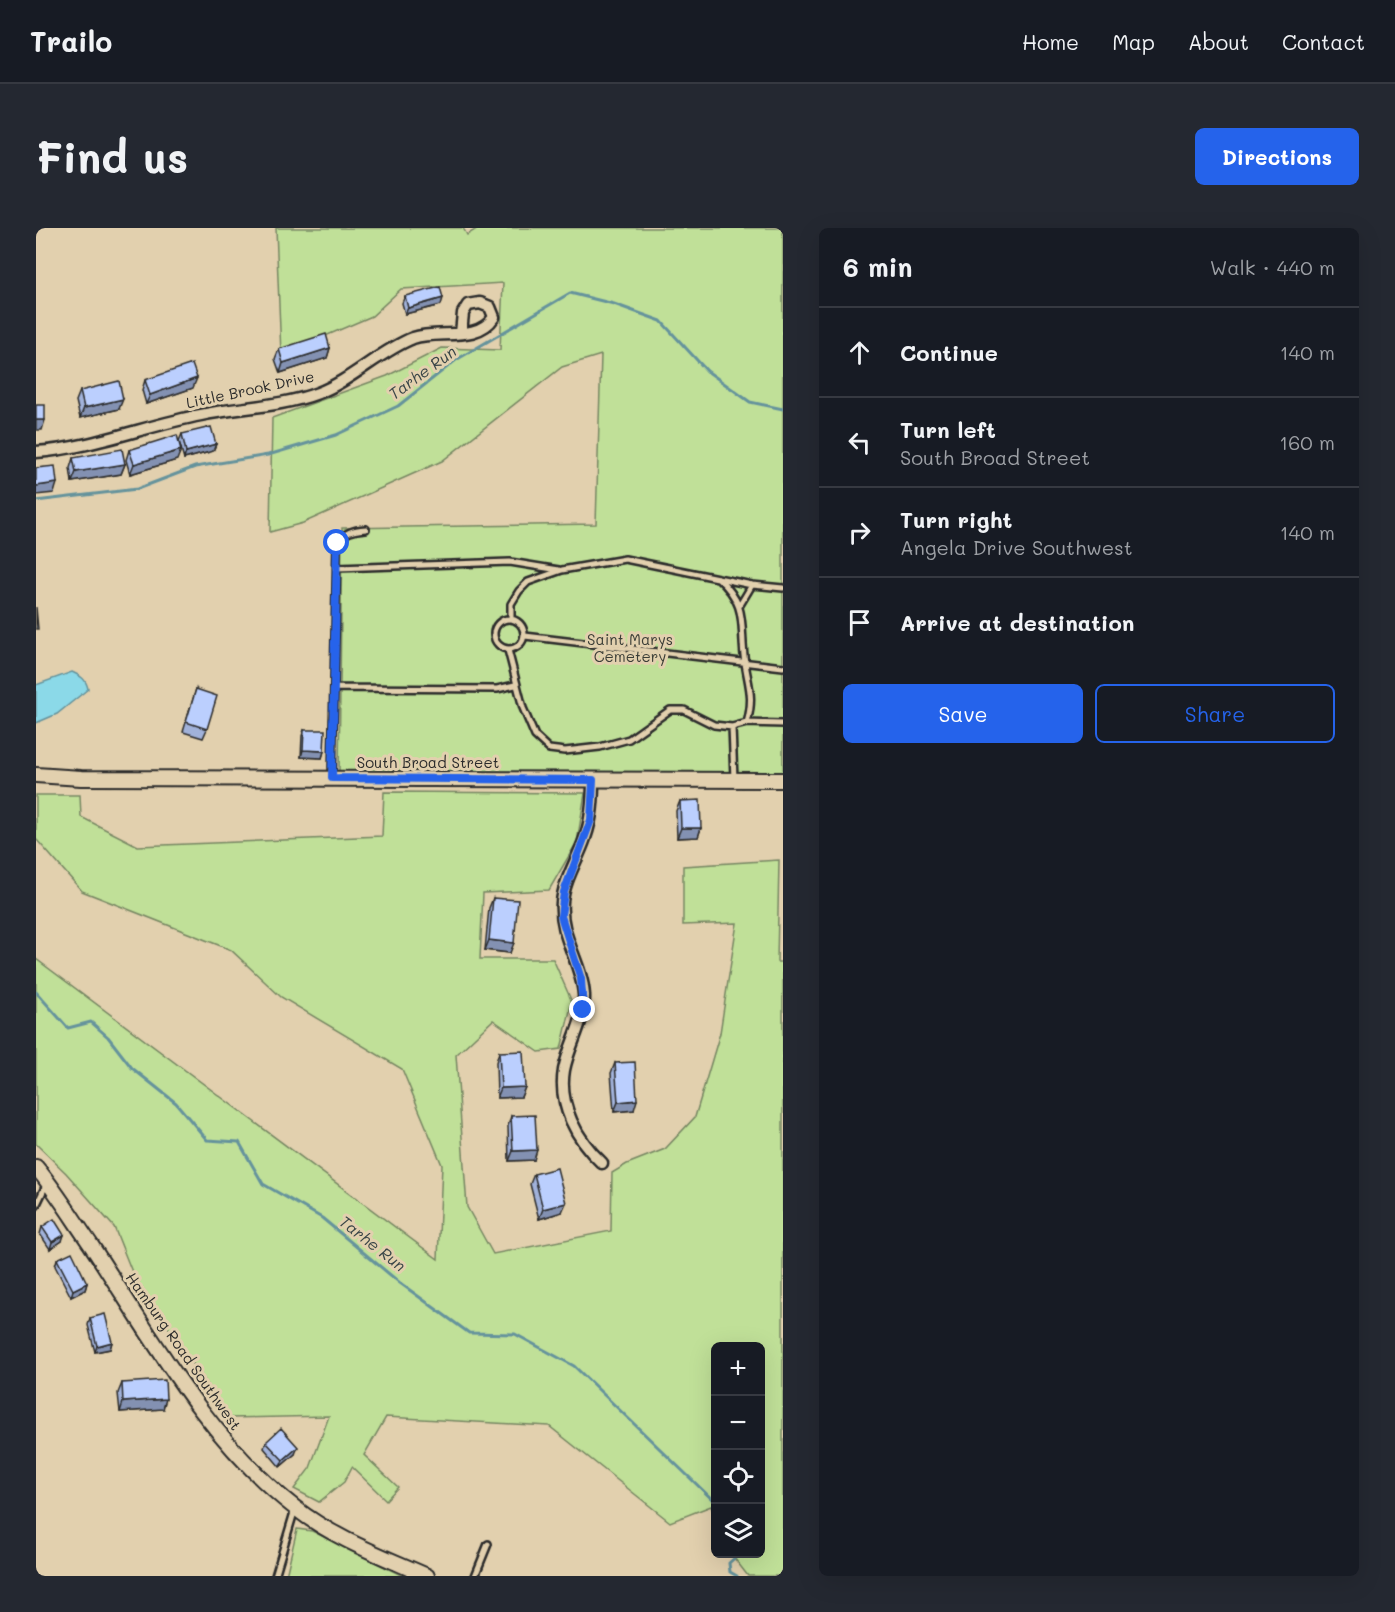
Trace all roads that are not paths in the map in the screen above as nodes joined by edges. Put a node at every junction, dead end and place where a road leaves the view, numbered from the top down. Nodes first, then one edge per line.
1 (461, 333) dead end
2 (36, 452) edge
3 (366, 529) dead end
4 (337, 568) junction
5 (562, 570) junction
6 (718, 578) junction
7 (752, 585) junction
8 (783, 588) edge
9 (740, 605) junction
10 (511, 619) junction
11 (525, 636) junction
12 (508, 650) junction
13 (745, 663) junction
14 (783, 667) edge
15 (515, 685) junction
16 (334, 688) junction
17 (747, 723) junction
18 (783, 724) edge
19 (732, 727) junction
20 (36, 775) edge
21 (332, 778) junction
22 (593, 780) junction
23 (783, 780) edge
24 (735, 781) junction
25 (602, 1163) dead end
26 (36, 1167) edge
27 (47, 1182) junction
28 (36, 1206) edge
29 (295, 1508) junction
30 (488, 1544) dead end
31 (275, 1576) edge
32 (427, 1576) edge
33 (475, 1576) edge

1 - 2 street, Little Brook Drive
3 - 4 lane
4 - 5 lane
4 - 16 lane
5 - 6 lane
5 - 10 lane
6 - 7 lane
6 - 9 lane
7 - 8 lane
7 - 9 lane
9 - 13 lane
10 - 11 lane
10 - 12 lane
11 - 12 lane
11 - 13 lane
12 - 15 lane
13 - 14 lane
13 - 17 lane
15 - 16 lane
15 - 19 lane
16 - 21 lane
17 - 18 lane
17 - 19 lane
19 - 24 lane
20 - 21 street, South Broad Street
21 - 22 street, South Broad Street
22 - 24 street, South Broad Street
22 - 25 street
23 - 24 street, South Broad Street
26 - 27 street, Hamburg Road Southwest
27 - 28 lane
27 - 29 street, Hamburg Road Southwest
29 - 31 lane
29 - 32 street, Hamburg Road Southwest
30 - 33 lane

